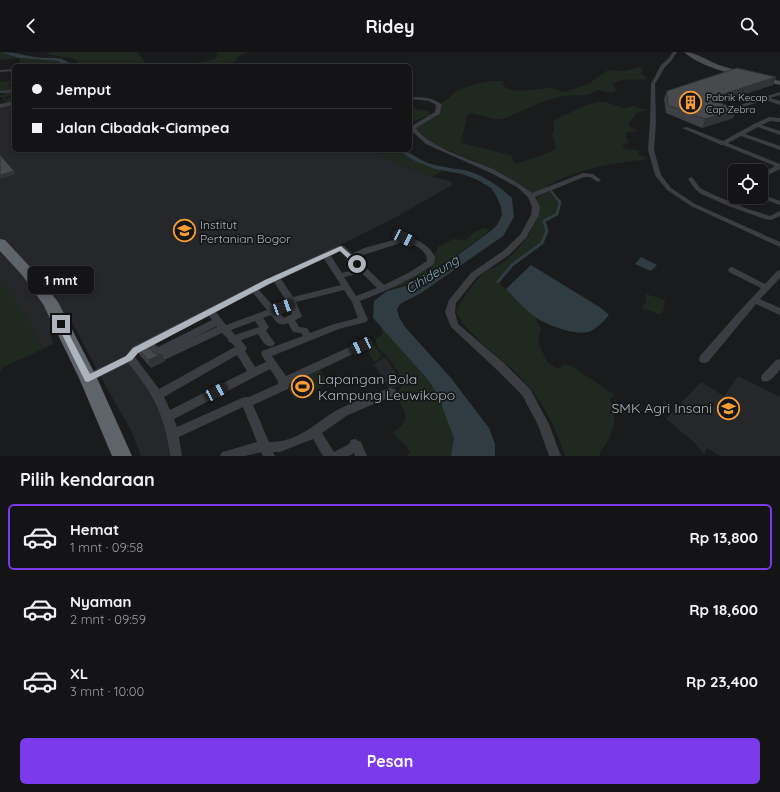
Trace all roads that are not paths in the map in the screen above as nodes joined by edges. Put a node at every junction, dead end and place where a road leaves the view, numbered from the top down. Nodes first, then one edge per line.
1 (675, 52) edge
2 (687, 52) edge
3 (12, 70) edge
4 (0, 71) edge
5 (780, 83) edge
6 (12, 91) edge
7 (0, 92) edge
8 (780, 93) edge
9 (412, 98) edge
10 (765, 98) junction
11 (12, 103) edge
12 (780, 103) edge
13 (0, 106) edge
14 (740, 106) dead end
15 (780, 120) edge
16 (756, 125) junction
17 (685, 128) dead end
18 (780, 133) edge
19 (739, 134) junction
20 (722, 144) junction
21 (780, 148) edge
22 (780, 166) edge
23 (768, 173) edge
24 (691, 179) dead end
25 (598, 180) dead end
26 (531, 196) junction
27 (768, 198) edge
28 (780, 202) edge
29 (780, 213) edge
30 (0, 243) edge
31 (780, 245) edge
32 (326, 255) junction
33 (351, 257) junction
34 (363, 270) junction
35 (732, 270) dead end
36 (780, 273) edge
37 (343, 275) dead end
38 (276, 278) junction
39 (345, 287) junction
40 (766, 288) junction
41 (254, 289) junction
42 (383, 289) junction
43 (354, 300) junction
44 (754, 300) junction
45 (292, 302) junction
46 (273, 310) junction
47 (211, 312) junction
48 (780, 312) edge
49 (257, 316) junction
50 (290, 319) junction
51 (222, 326) junction
52 (260, 330) junction
53 (308, 337) junction
54 (232, 340) junction
55 (270, 343) dead end
56 (149, 344) junction
57 (361, 346) dead end
58 (238, 350) junction
59 (130, 358) junction
60 (704, 359) dead end
61 (272, 363) junction
62 (780, 363) edge
63 (252, 372) junction
64 (88, 378) junction
65 (766, 378) dead end
66 (282, 380) junction
67 (391, 392) dead end
68 (158, 395) junction
69 (246, 401) dead end
70 (168, 417) junction
71 (315, 432) junction
72 (173, 434) junction
73 (358, 449) edge
74 (268, 452) edge
75 (122, 456) edge
76 (176, 456) edge
77 (226, 456) edge
78 (330, 456) edge
79 (337, 456) edge
80 (555, 456) edge

1 - 31 street
2 - 5 main road
3 - 4 street
6 - 7 street
8 - 10 street
9 - 26 street
10 - 12 street
10 - 14 street
11 - 13 street
15 - 16 street
16 - 18 street
16 - 19 street
17 - 20 street
19 - 20 street
19 - 21 street
20 - 22 street
22 - 23 street
24 - 29 street
25 - 26 street
26 - 80 street
27 - 28 street
30 - 64 highway
32 - 33 street
32 - 38 street
32 - 39 street
33 - 34 street
33 - 42 street
34 - 37 street
34 - 42 street
35 - 40 street
36 - 40 street
38 - 41 street
38 - 45 street
39 - 43 street
39 - 45 street
40 - 44 street
41 - 46 street
41 - 47 street
42 - 43 street
43 - 53 street
44 - 48 street
44 - 60 street
45 - 46 street
45 - 50 street
46 - 49 street
46 - 50 street
47 - 51 street
47 - 56 street
49 - 51 street
49 - 52 street
50 - 53 street
51 - 54 street
51 - 56 street
52 - 54 street
52 - 55 street
53 - 61 street
54 - 58 street
56 - 59 street
57 - 66 street
58 - 63 street
58 - 68 street
59 - 64 street
59 - 68 street
61 - 63 street
61 - 66 street
62 - 65 street
63 - 70 street
64 - 75 highway
66 - 74 street
67 - 71 street
68 - 70 street
69 - 72 street
70 - 72 street
71 - 74 street
71 - 78 street
72 - 76 street
73 - 79 street
74 - 77 street

